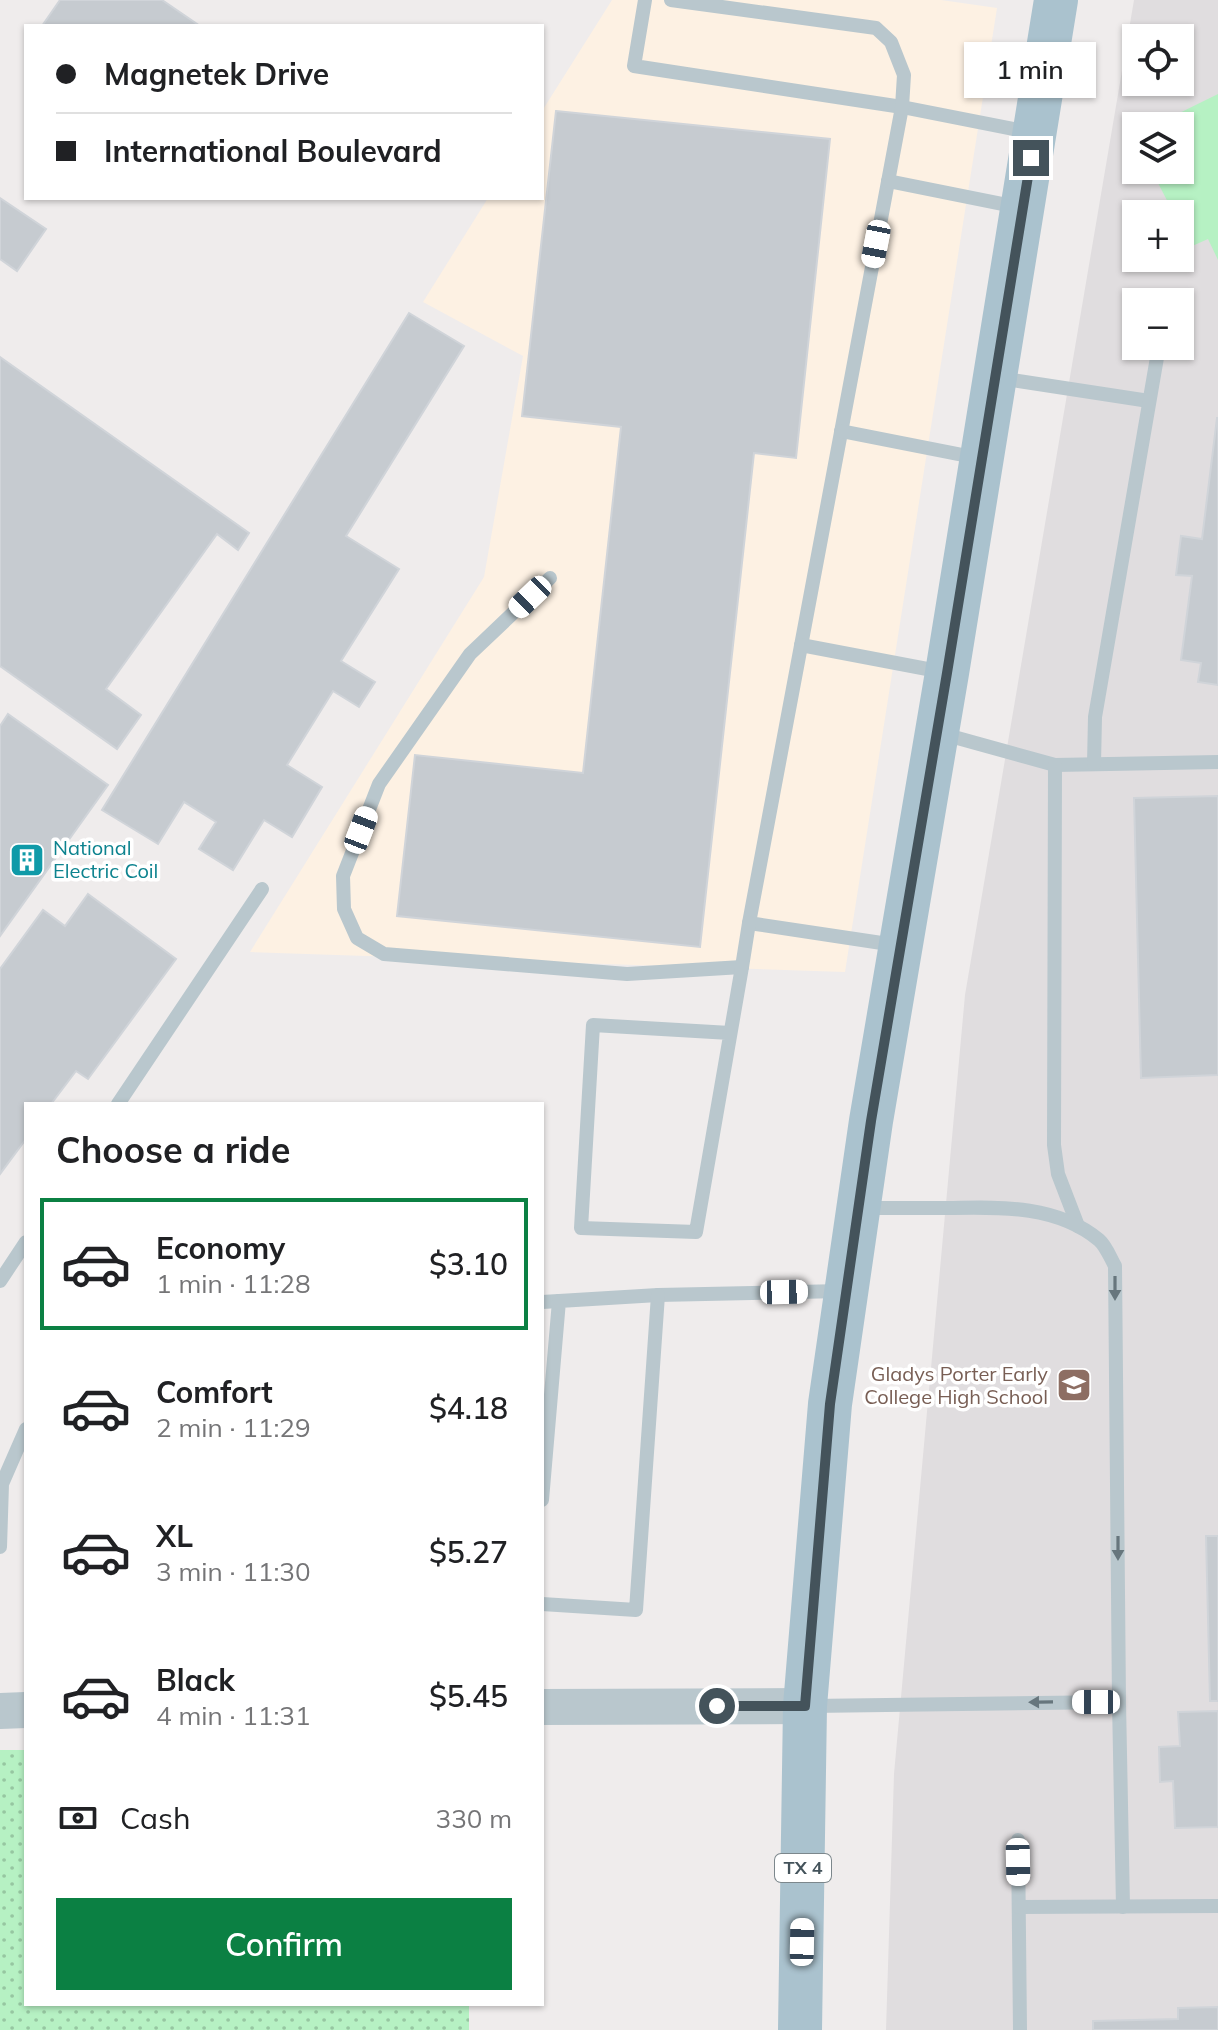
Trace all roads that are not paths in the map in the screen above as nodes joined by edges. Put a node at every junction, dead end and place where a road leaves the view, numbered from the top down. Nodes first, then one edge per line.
1 (645, 0) edge
2 (671, 0) edge
3 (1056, 0) edge
4 (902, 107) junction
5 (1035, 134) junction
6 (888, 181) junction
7 (1022, 208) junction
8 (1156, 360) edge
9 (994, 377) junction
10 (1149, 401) junction
11 (841, 431) junction
12 (981, 458) junction
13 (550, 578) dead end
14 (801, 645) junction
15 (947, 673) junction
16 (936, 732) junction
17 (1218, 762) edge
18 (1094, 764) junction
19 (1055, 765) junction
20 (262, 889) dead end
21 (749, 923) junction
22 (900, 946) junction
23 (742, 967) junction
24 (730, 1033) junction
25 (119, 1102) edge
26 (858, 1208) junction
27 (1078, 1226) junction
28 (24, 1245) edge
29 (0, 1281) edge
30 (847, 1291) junction
31 (658, 1295) junction
32 (559, 1301) junction
33 (544, 1302) edge
34 (24, 1434) edge
35 (544, 1477) edge
36 (0, 1547) edge
37 (544, 1604) edge
38 (1119, 1702) junction
39 (805, 1706) junction
40 (544, 1707) edge
41 (24, 1710) edge
42 (0, 1711) edge
43 (1018, 1840) dead end
44 (1218, 1906) edge
45 (1019, 1907) junction
46 (1123, 1907) junction
47 (800, 2030) edge
48 (1020, 2030) edge

1 - 4 lane
2 - 4 lane
3 - 5 main road, TX 4
4 - 5 lane
4 - 6 lane
5 - 7 main road, TX 4
6 - 7 lane
6 - 11 lane
7 - 9 main road, TX 4
8 - 10 lane
9 - 10 lane
9 - 12 main road, TX 4
10 - 18 lane
11 - 12 lane
11 - 14 lane
12 - 15 main road, TX 4
13 - 23 lane
14 - 15 lane
14 - 21 lane
15 - 16 main road, TX 4
16 - 19 lane
16 - 22 main road, TX 4
17 - 18 lane
18 - 19 lane
19 - 27 lane
20 - 25 lane
21 - 22 lane
21 - 23 lane
22 - 26 main road, TX 4
23 - 24 lane
24 - 24 lane
26 - 27 lane
26 - 30 main road, TX 4
27 -> 38 lane
28 - 29 lane
30 - 31 lane
30 - 39 main road, TX 4
31 - 32 lane
31 - 37 lane
32 - 33 lane
32 - 35 lane
34 - 36 lane
38 -> 39 lane
38 - 46 lane
39 - 40 street
39 - 47 main road, TX 4
41 - 42 street
43 - 45 lane
44 - 46 lane
45 - 46 lane
45 - 48 lane

